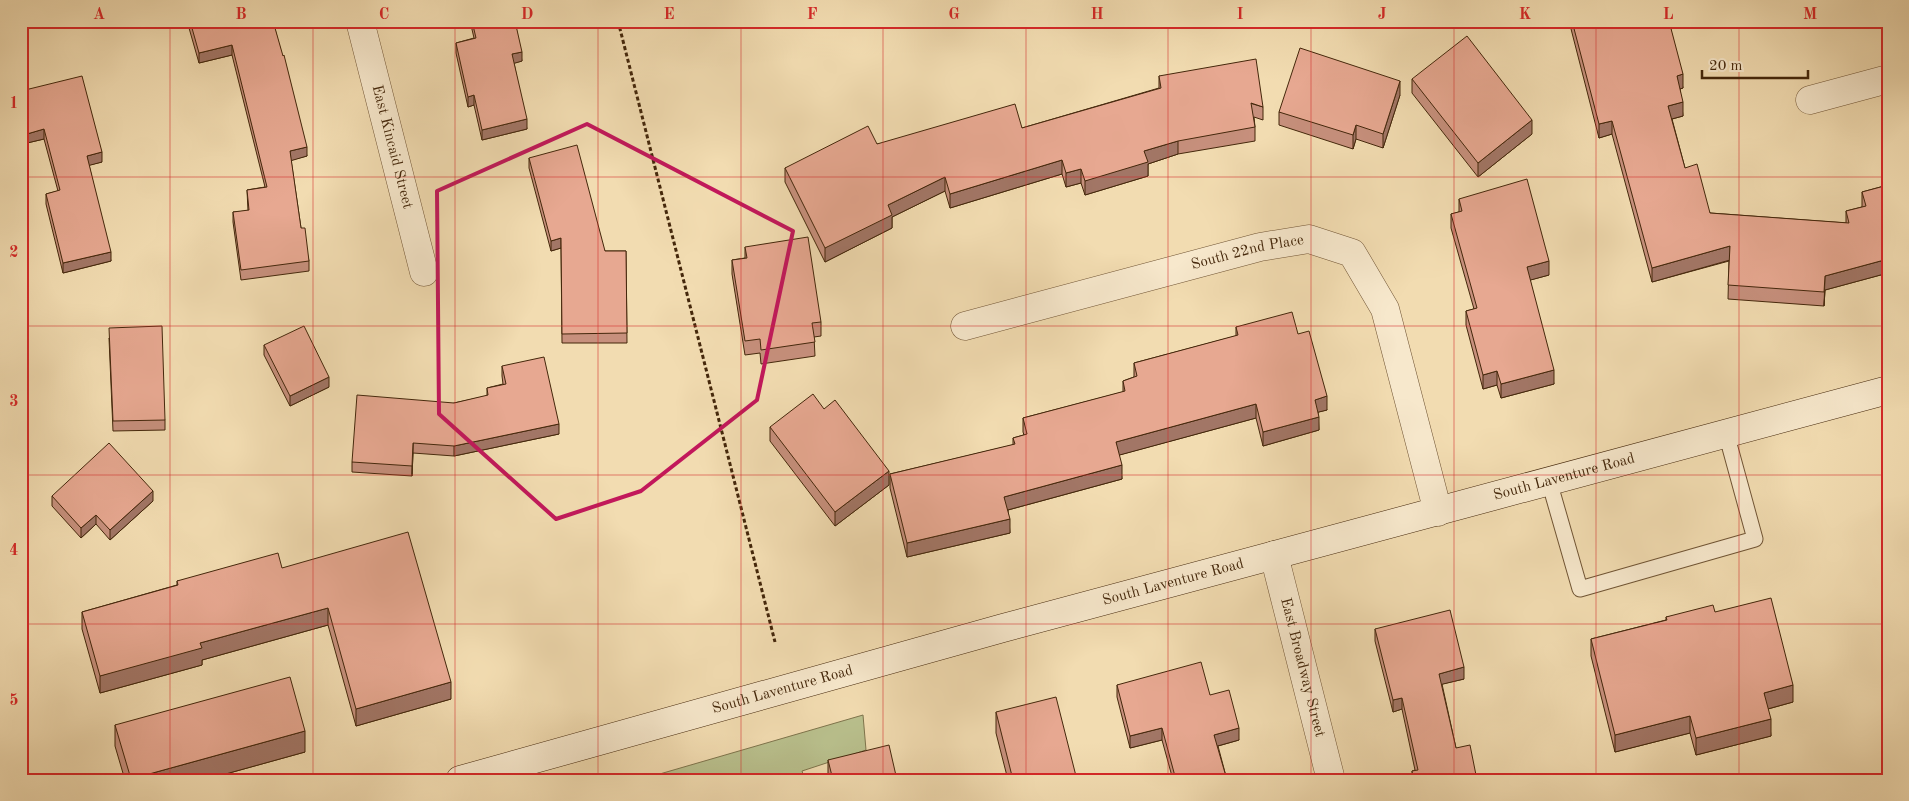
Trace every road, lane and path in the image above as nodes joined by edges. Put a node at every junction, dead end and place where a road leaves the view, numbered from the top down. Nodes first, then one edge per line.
1 (360, 21) edge
2 (618, 21) edge
3 (1888, 79) edge
4 (1810, 100) dead end
5 (424, 272) dead end
6 (965, 326) dead end
7 (1888, 390) edge
8 (1726, 433) junction
9 (1549, 481) junction
10 (1438, 512) junction
11 (1274, 555) junction
12 (775, 642) dead end
13 (460, 780) edge
14 (1331, 780) edge

1 - 5 street, East Kincaid Street
2 - 12 path
3 - 4 street
6 - 10 street, South 22nd Place
7 - 8 street, South Laventure Road
8 - 9 street, South Laventure Road
8 - 9 lane
9 - 10 street, South Laventure Road
10 - 11 street, South Laventure Road
11 - 13 street, South Laventure Road
11 - 14 street, East Broadway Street

